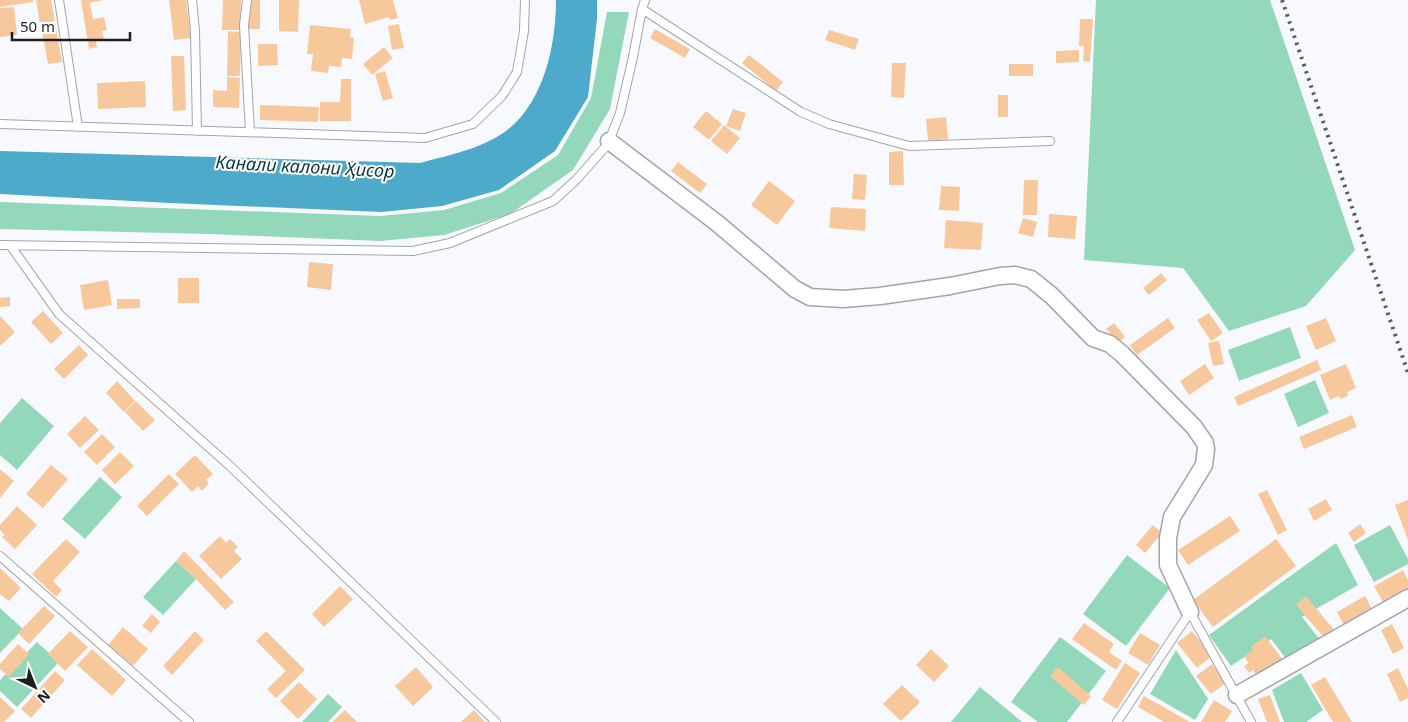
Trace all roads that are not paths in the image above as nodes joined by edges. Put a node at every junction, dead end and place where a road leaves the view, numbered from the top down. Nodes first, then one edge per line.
1 (59, 0) edge
2 (192, 0) edge
3 (247, 0) edge
4 (525, 0) edge
5 (646, 0) edge
6 (642, 9) junction
7 (0, 124) edge
8 (78, 127) junction
9 (197, 131) junction
10 (250, 132) junction
11 (1050, 140) dead end
12 (609, 141) junction
13 (0, 245) edge
14 (10, 245) junction
15 (0, 556) edge
16 (1408, 598) edge
17 (1190, 612) junction
18 (1237, 695) junction
19 (189, 722) edge
20 (496, 722) edge
21 (1117, 722) edge
22 (1251, 722) edge

1 - 8 lane
2 - 9 lane
3 - 10 lane
4 - 10 lane
5 - 6 lane
6 - 11 lane
6 - 12 lane
7 - 8 lane
8 - 9 lane
9 - 10 lane
12 - 14 lane
12 - 17 street
13 - 14 lane
14 - 20 lane
15 - 19 lane
16 - 18 street
17 - 18 lane
17 - 21 lane
18 - 22 lane

